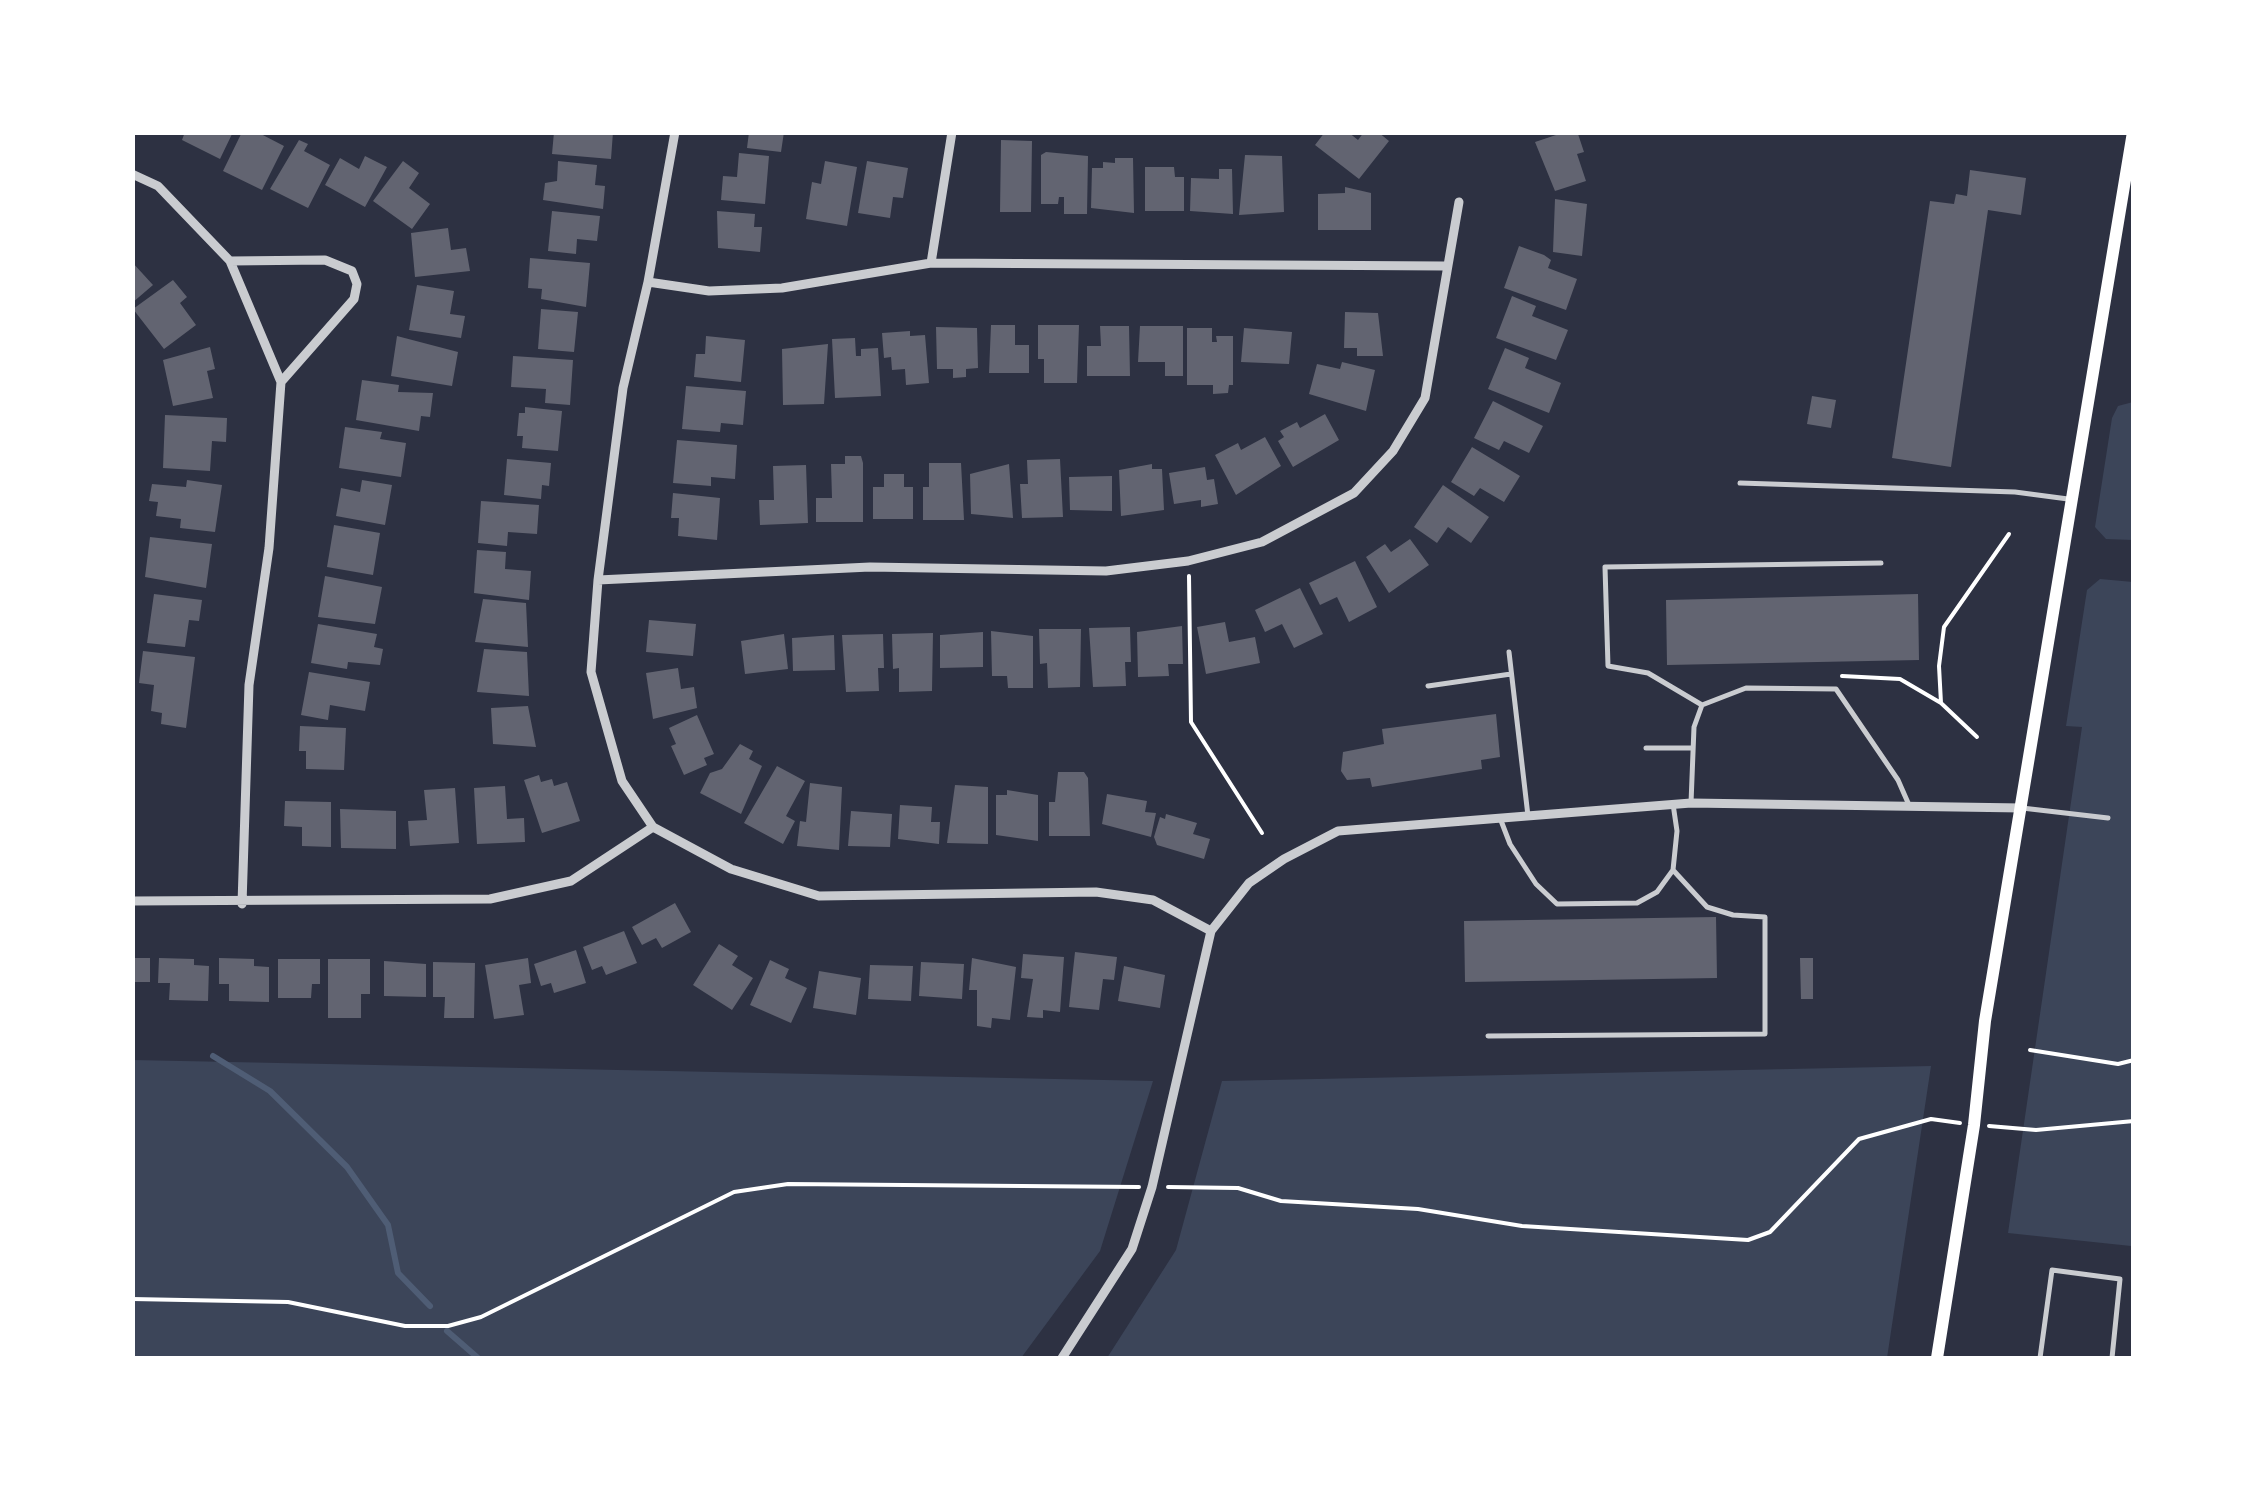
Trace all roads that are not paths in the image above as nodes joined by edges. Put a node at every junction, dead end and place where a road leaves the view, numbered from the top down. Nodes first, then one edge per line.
1 (675, 132) edge
2 (952, 132) edge
3 (2132, 132) edge
4 (132, 174) edge
5 (1459, 202) dead end
6 (230, 261) junction
7 (930, 263) junction
8 (1445, 266) junction
9 (648, 282) junction
10 (280, 382) junction
11 (1740, 483) dead end
12 (2071, 499) junction
13 (1881, 563) dead end
14 (598, 580) junction
15 (1510, 652) dead end
16 (1510, 674) junction
17 (1428, 686) dead end
18 (1702, 705) junction
19 (1646, 748) dead end
20 (1694, 748) junction
21 (1690, 803) junction
22 (1673, 804) junction
23 (1910, 808) junction
24 (2022, 808) junction
25 (1528, 816) junction
26 (1500, 818) junction
27 (2108, 818) dead end
28 (653, 827) junction
29 (1673, 870) junction
30 (132, 901) edge
31 (242, 904) junction
32 (1212, 931) junction
33 (1488, 1036) dead end
34 (1062, 1358) edge
35 (1937, 1358) edge
36 (2040, 1358) edge
37 (2112, 1358) edge

1 - 9 street
2 - 7 street
3 - 12 main road
4 - 6 street
5 - 8 street
6 - 10 street
6 - 10 street
7 - 8 street
7 - 9 street
8 - 14 street
9 - 14 street
10 - 31 street
11 - 12 lane
12 - 24 main road
13 - 18 lane
14 - 28 street
15 - 16 lane
16 - 17 lane
16 - 25 lane
18 - 20 lane
18 - 23 lane
19 - 20 lane
20 - 21 lane
21 - 22 street
21 - 23 street
22 - 25 street
22 - 29 lane
23 - 24 street
24 - 27 lane
24 - 35 main road
25 - 26 street
26 - 29 lane
26 - 32 street
28 - 31 street
28 - 32 street
29 - 33 lane
30 - 31 street
32 - 34 street
36 - 37 lane

